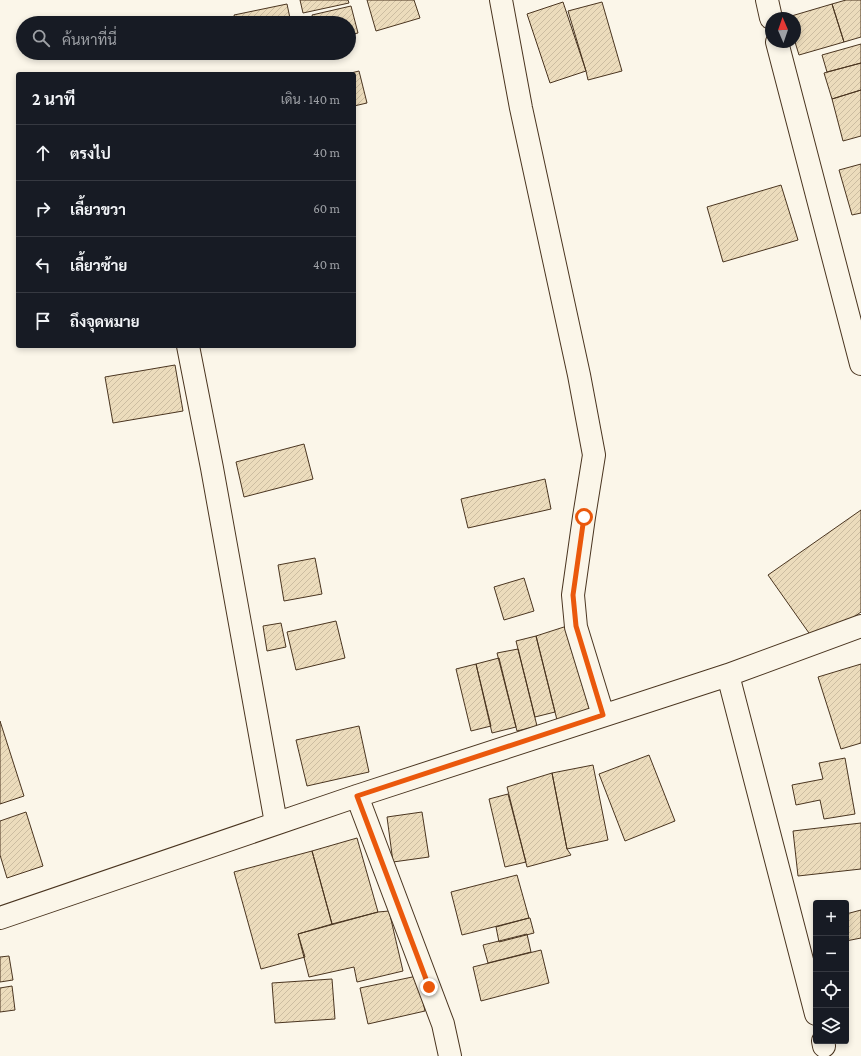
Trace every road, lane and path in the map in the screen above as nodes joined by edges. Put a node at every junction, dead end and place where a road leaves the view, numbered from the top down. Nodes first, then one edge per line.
1 (501, 0) edge
2 (767, 0) edge
3 (770, 12) edge
4 (779, 48) edge
5 (188, 348) edge
6 (861, 364) edge
7 (861, 626) edge
8 (728, 675) junction
9 (603, 715) junction
10 (357, 796) junction
11 (276, 823) junction
12 (0, 918) edge
13 (814, 1008) edge
14 (450, 1056) edge

1 - 9 street
2 - 3 street
4 - 6 street
5 - 11 street
7 - 8 street
8 - 9 street
8 - 13 street
9 - 10 street
10 - 11 street
10 - 14 street
11 - 12 street

